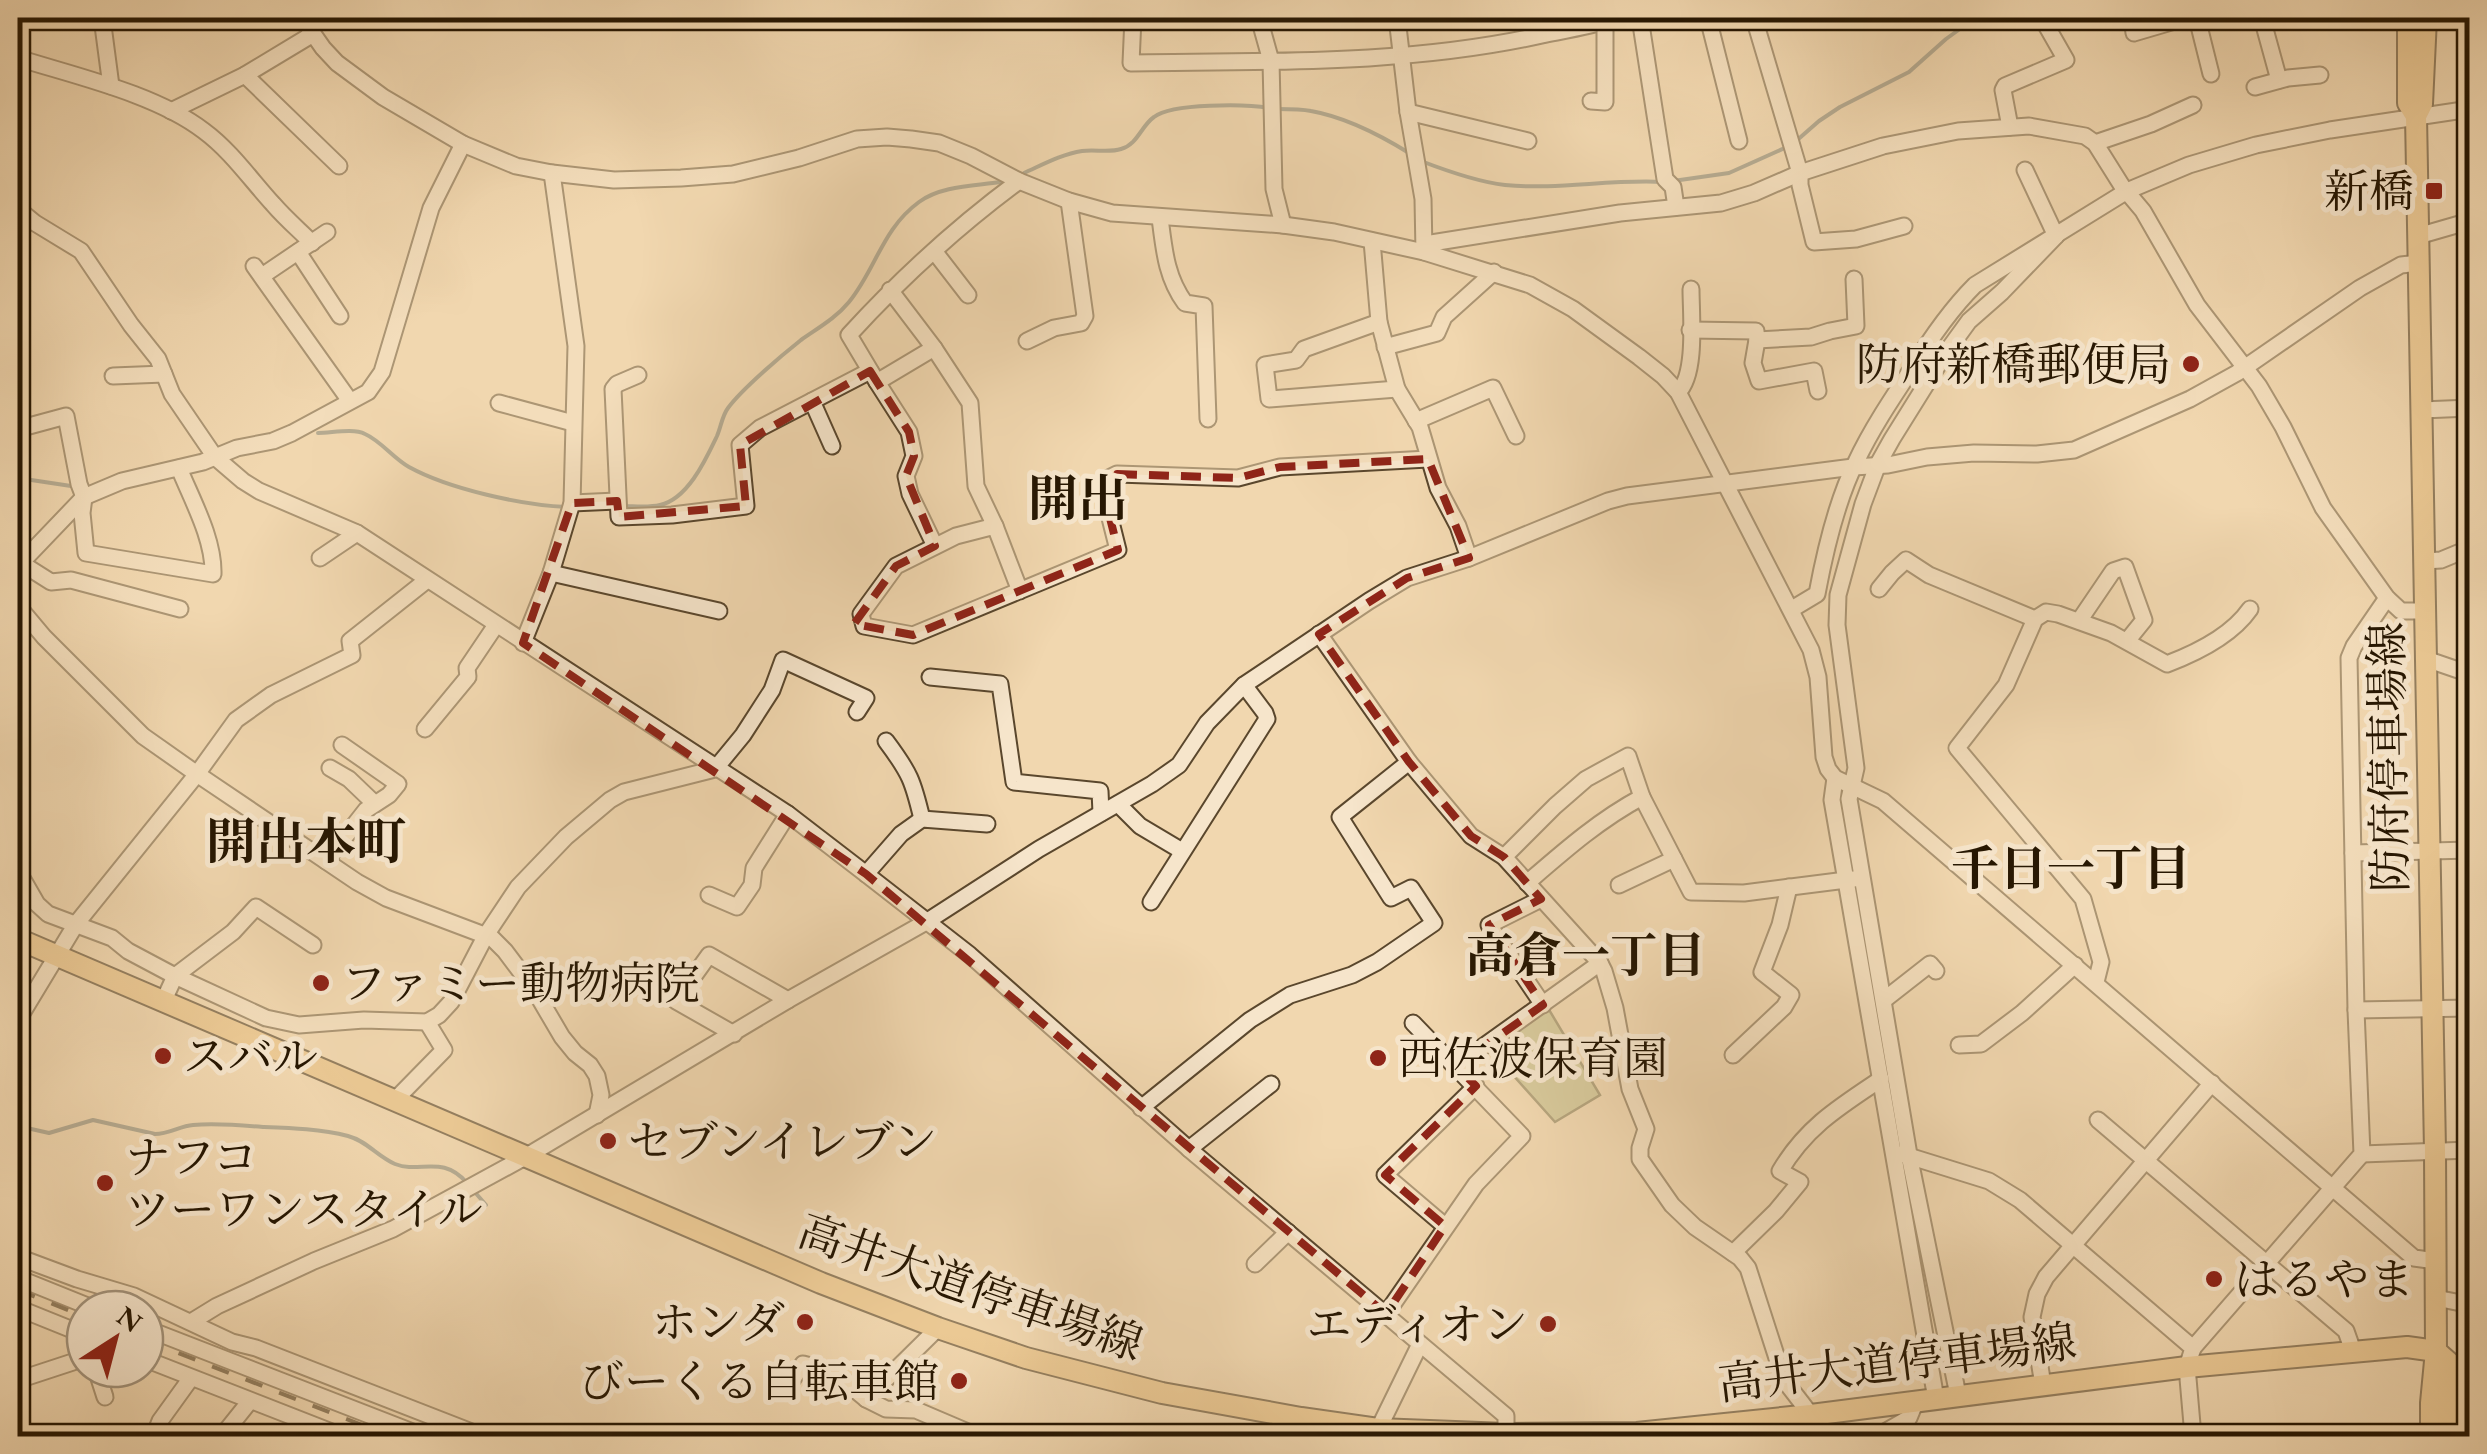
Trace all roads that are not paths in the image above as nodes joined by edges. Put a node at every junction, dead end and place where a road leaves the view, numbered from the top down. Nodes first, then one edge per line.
1 (102, 18) edge
2 (302, 18) edge
3 (1133, 18) edge
4 (1260, 18) edge
5 (1397, 18) edge
6 (1640, 18) edge
7 (1708, 18) edge
8 (1754, 18) edge
9 (2042, 18) edge
10 (2132, 18) edge
11 (2185, 18) edge
12 (2196, 18) edge
13 (2262, 18) edge
14 (2408, 18) edge
15 (2426, 18) edge
16 (1611, 20) edge
17 (313, 34) junction
18 (1401, 56) junction
19 (18, 58) edge
20 (1272, 61) junction
21 (2212, 74) dead end
22 (245, 75) junction
23 (2320, 75) dead end
24 (2279, 80) junction
25 (111, 86) junction
26 (2255, 87) dead end
27 (1591, 101) dead end
28 (2193, 104) dead end
29 (2470, 109) edge
30 (170, 111) junction
31 (1408, 112) junction
32 (2416, 116) junction
33 (2010, 127) junction
34 (1528, 141) dead end
35 (1739, 141) dead end
36 (2095, 142) junction
37 (463, 144) junction
38 (339, 166) dead end
39 (2025, 170) dead end
40 (1800, 173) junction
41 (552, 174) junction
42 (1019, 181) junction
43 (2127, 191) junction
44 (1069, 200) junction
45 (1676, 207) junction
46 (18, 209) edge
47 (1160, 218) junction
48 (2470, 221) edge
49 (1282, 226) junction
50 (1904, 226) dead end
51 (327, 232) dead end
52 (2056, 236) junction
53 (2418, 236) junction
54 (1372, 242) junction
55 (305, 247) junction
56 (1425, 248) junction
57 (934, 250) junction
58 (2419, 262) junction
59 (1494, 272) junction
60 (1854, 278) dead end
61 (1691, 288) dead end
62 (890, 290) junction
63 (968, 294) dead end
64 (339, 307) dead end
65 (1380, 322) junction
66 (1690, 330) junction
67 (1757, 340) junction
68 (1027, 342) dead end
69 (1385, 347) junction
70 (934, 348) junction
71 (2244, 367) junction
72 (164, 374) junction
73 (638, 375) dead end
74 (113, 376) dead end
75 (873, 377) junction
76 (1397, 389) junction
77 (1818, 391) dead end
78 (1678, 392) junction
79 (812, 400) junction
80 (350, 401) junction
81 (498, 403) dead end
82 (2470, 408) edge
83 (2422, 410) junction
84 (1208, 419) dead end
85 (1416, 422) junction
86 (572, 423) junction
87 (18, 428) edge
88 (1516, 436) dead end
89 (832, 446) dead end
90 (215, 457) junction
91 (1428, 459) junction
92 (1878, 464) junction
93 (1854, 467) junction
94 (179, 468) junction
95 (1724, 483) junction
96 (84, 498) junction
97 (617, 501) junction
98 (572, 502) junction
99 (995, 526) junction
100 (357, 534) junction
101 (935, 546) junction
102 (2470, 548) edge
103 (320, 558) dead end
104 (1469, 558) junction
105 (2424, 562) junction
106 (19, 564) edge
107 (551, 573) junction
108 (427, 580) junction
109 (1880, 589) dead end
110 (1020, 591) junction
111 (2386, 598) junction
112 (18, 606) edge
113 (180, 609) dead end
114 (1792, 609) junction
115 (2250, 609) dead end
116 (719, 611) dead end
117 (2425, 611) junction
118 (2035, 619) junction
119 (2079, 622) junction
120 (496, 625) junction
121 (1319, 634) junction
122 (2127, 641) junction
123 (524, 643) junction
124 (2426, 659) junction
125 (930, 676) dead end
126 (2470, 678) edge
127 (1244, 685) junction
128 (857, 712) dead end
129 (425, 728) dead end
130 (886, 741) dead end
131 (342, 745) dead end
132 (1409, 762) junction
133 (330, 768) dead end
134 (716, 768) junction
135 (197, 774) junction
136 (1835, 778) junction
137 (1852, 787) junction
138 (1642, 797) junction
139 (374, 803) junction
140 (1118, 804) junction
141 (788, 814) junction
142 (1101, 814) junction
143 (922, 819) junction
144 (988, 824) dead end
145 (2470, 850) edge
146 (1182, 851) junction
147 (2430, 851) junction
148 (2354, 853) junction
149 (1504, 857) junction
150 (1674, 859) junction
151 (326, 861) junction
152 (18, 871) edge
153 (866, 874) junction
154 (1854, 879) junction
155 (1527, 882) junction
156 (1619, 885) dead end
157 (1789, 887) junction
158 (709, 895) dead end
159 (1541, 899) junction
160 (1151, 902) dead end
161 (926, 922) junction
162 (76, 924) junction
163 (486, 935) junction
164 (18, 939) edge
165 (312, 945) dead end
166 (56, 955) junction
167 (1600, 963) junction
168 (2076, 965) junction
169 (1936, 971) dead end
170 (174, 976) junction
171 (2096, 982) junction
172 (164, 1000) junction
173 (788, 1000) junction
174 (1884, 1000) junction
175 (1543, 1004) junction
176 (2470, 1008) edge
177 (2432, 1009) junction
178 (2356, 1010) junction
179 (18, 1020) edge
180 (273, 1020) junction
181 (427, 1022) junction
182 (1413, 1023) dead end
183 (734, 1034) junction
184 (1960, 1044) dead end
185 (266, 1045) junction
186 (1732, 1055) dead end
187 (1456, 1066) junction
188 (1881, 1079) junction
189 (1271, 1084) dead end
190 (2212, 1084) junction
191 (1476, 1086) junction
192 (395, 1100) junction
193 (1141, 1108) junction
194 (597, 1115) junction
195 (2098, 1120) dead end
196 (1188, 1150) junction
197 (2435, 1150) junction
198 (2470, 1150) edge
199 (1901, 1154) junction
200 (2362, 1154) junction
201 (527, 1156) junction
202 (2145, 1161) junction
203 (2334, 1187) junction
204 (1446, 1226) junction
205 (1288, 1232) junction
206 (2072, 1245) junction
207 (1732, 1253) junction
208 (18, 1257) edge
209 (2436, 1261) junction
210 (2266, 1263) junction
211 (1255, 1264) dead end
212 (18, 1278) edge
213 (101, 1289) edge
214 (65, 1297) edge
215 (2436, 1298) junction
216 (18, 1308) edge
217 (2470, 1310) edge
218 (165, 1313) edge
219 (1386, 1314) junction
220 (191, 1322) junction
221 (65, 1327) edge
222 (938, 1328) junction
223 (165, 1336) edge
224 (1420, 1344) junction
225 (2352, 1351) junction
226 (2436, 1351) junction
227 (2190, 1357) junction
228 (65, 1365) edge
229 (165, 1367) edge
230 (2466, 1371) edge
231 (191, 1378) junction
232 (18, 1380) edge
233 (792, 1380) dead end
234 (2043, 1385) junction
235 (103, 1389) edge
236 (105, 1396) dead end
237 (1958, 1396) junction
238 (866, 1399) junction
239 (1926, 1400) junction
240 (250, 1401) junction
241 (1811, 1414) junction
242 (1377, 1432) edge
243 (1506, 1434) junction
244 (1639, 1435) edge
245 (154, 1436) edge
246 (222, 1436) edge
247 (341, 1436) edge
248 (423, 1436) edge
249 (482, 1436) edge
250 (969, 1436) edge
251 (1878, 1436) edge
252 (2192, 1436) edge
253 (2432, 1436) edge
254 (2449, 1436) edge

1 - 25 street
2 - 17 street
3 - 20 street
4 - 20 street
5 - 18 street
6 - 45 street
7 - 35 street
8 - 40 street
9 - 33 street
10 - 11 street
12 - 21 street
13 - 24 street
14 - 32 main road, 防府停車場線
15 - 32 main road, 防府停車場線
16 - 18 street
16 - 27 street
17 - 22 street
17 - 37 street
18 - 20 street
18 - 31 street
19 - 25 street
20 - 49 street
22 - 30 street
22 - 38 street
23 - 24 street
24 - 26 street
25 - 30 street
28 - 36 street
29 - 32 street
30 - 55 street
31 - 34 street
31 - 56 street
32 - 43 street
32 - 53 main road, 防府停車場線
33 - 36 street
33 - 40 street
36 - 43 street
37 - 41 street
37 - 80 street
39 - 52 street
40 - 45 street
40 - 50 street
41 - 42 street
41 - 86 street
42 - 44 street
42 - 57 street
43 - 52 street
43 - 71 street
44 - 47 street
44 - 68 street
45 - 56 street
46 - 72 street
47 - 49 street
47 - 84 street
48 - 53 street
49 - 54 street
51 - 55 street
52 - 92 street
52 - 93 street
53 - 58 main road, 防府停車場線
54 - 56 street
54 - 65 street
55 - 64 street
55 - 80 street
56 - 59 street
57 - 62 street
57 - 63 street
58 - 71 street
58 - 83 main road, 防府停車場線
59 - 69 street
59 - 78 street
60 - 67 street
61 - 66 street
62 - 70 street
62 - 75 street
65 - 69 street
65 - 76 street
66 - 67 street
66 - 78 street
67 - 77 street
69 - 76 street
70 - 75 street
70 - 99 street
71 - 92 street
71 - 111 street
72 - 74 street
72 - 90 street
73 - 97 street
75 - 79 street
75 - 101 street
76 - 85 street
78 - 95 street
79 - 89 street
79 - 97 street
80 - 90 street
81 - 86 street
82 - 83 street
83 - 105 main road, 防府停車場線
85 - 88 street
85 - 91 street
86 - 98 street
87 - 96 street
90 - 94 street
90 - 100 street
91 - 104 street
91 - 110 street
92 - 93 street
92 - 137 street
93 - 95 street
93 - 114 street
94 - 96 street
94 - 96 street
95 - 104 street
95 - 114 street
96 - 106 street
97 - 98 street
98 - 107 street
99 - 101 street
99 - 110 street
100 - 103 street
100 - 108 street
101 - 110 street
102 - 105 street
104 - 121 street
105 - 117 main road, 防府停車場線
106 - 113 street
107 - 116 street
107 - 123 street
108 - 120 street
108 - 135 street
109 - 118 street
111 - 117 street
111 - 148 street
112 - 135 street
114 - 136 street
115 - 122 street
117 - 124 main road, 防府停車場線
118 - 119 street
118 - 171 street
119 - 122 street
119 - 122 street
120 - 123 street
120 - 129 street
121 - 127 street
121 - 132 street
123 - 134 street
124 - 126 street
124 - 147 main road, 防府停車場線
125 - 142 street
127 - 140 street
127 - 146 street
128 - 134 street
130 - 143 street
131 - 139 street
132 - 149 street
132 - 193 street
133 - 139 street
134 - 141 street
134 - 163 street
135 - 151 street
135 - 162 street
136 - 137 street
136 - 154 street
137 - 154 street
137 - 168 street
138 - 149 street
138 - 150 street
138 - 155 street
139 - 151 street
140 - 142 street
140 - 146 street
141 - 153 street
141 - 158 street
142 - 161 street
143 - 144 street
143 - 153 street
145 - 147 street
146 - 160 street
147 - 148 street
147 - 177 main road, 防府停車場線
148 - 178 street
149 - 155 street
150 - 156 street
150 - 157 street
151 - 163 street
152 - 162 street
153 - 161 street
154 - 157 street
154 - 174 street
154 - 188 street
155 - 159 street
157 - 186 street
159 - 167 street
159 - 175 street
161 - 173 street
161 - 193 street
162 - 166 street
162 - 170 street
163 - 181 street
163 - 194 street
164 - 166 main road, 高井大道停車場線
165 - 170 street
166 - 172 main road, 高井大道停車場線
166 - 179 street
167 - 175 street
167 - 207 street
168 - 171 street
168 - 184 street
169 - 174 street
170 - 172 street
170 - 180 street
171 - 190 street
172 - 185 main road, 高井大道停車場線
173 - 183 street
173 - 183 street
174 - 199 street
175 - 187 street
176 - 177 street
177 - 178 street
177 - 197 main road, 防府停車場線
178 - 200 street
180 - 181 street
180 - 185 street
181 - 192 street
182 - 187 street
183 - 194 street
185 - 192 main road, 高井大道停車場線
187 - 191 street
188 - 199 street
188 - 207 street
189 - 196 street
190 - 202 street
190 - 203 street
191 - 204 street
191 - 204 street
192 - 201 main road, 高井大道停車場線
193 - 196 street
194 - 201 street
195 - 202 street
196 - 205 street
197 - 198 street
197 - 200 street
197 - 209 main road, 防府停車場線
199 - 206 street
199 - 237 street
199 - 239 street
200 - 203 street
201 - 220 street
201 - 222 main road, 高井大道停車場線
202 - 206 street
202 - 210 street
203 - 209 street
203 - 210 street
204 - 219 street
205 - 211 street
205 - 219 street
206 - 227 street
206 - 234 street
207 - 241 street
208 - 213 street
209 - 215 main road, 防府停車場線
210 - 225 street
210 - 227 street
212 - 214 street
215 - 217 street
215 - 226 main road, 防府停車場線
216 - 221 street
218 - 220 street
219 - 224 street
220 - 249 street
222 - 238 street
222 - 242 main road, 高井大道停車場線
223 - 248 street
224 - 242 street
224 - 243 street
225 - 226 main road, 高井大道停車場線
225 - 227 main road, 高井大道停車場線
226 - 230 main road
226 - 253 main road
226 - 254 main road
227 - 234 main road, 高井大道停車場線
227 - 252 street
228 - 232 street
229 - 231 street
231 - 240 street
231 - 245 street
233 - 238 street
234 - 237 main road, 高井大道停車場線
235 - 236 street
237 - 239 main road, 高井大道停車場線
238 - 250 street
239 - 241 main road, 高井大道停車場線
239 - 251 street
240 - 246 street
240 - 247 street
241 - 244 main road, 高井大道停車場線
242 - 243 main road, 高井大道停車場線
243 - 244 main road, 高井大道停車場線

